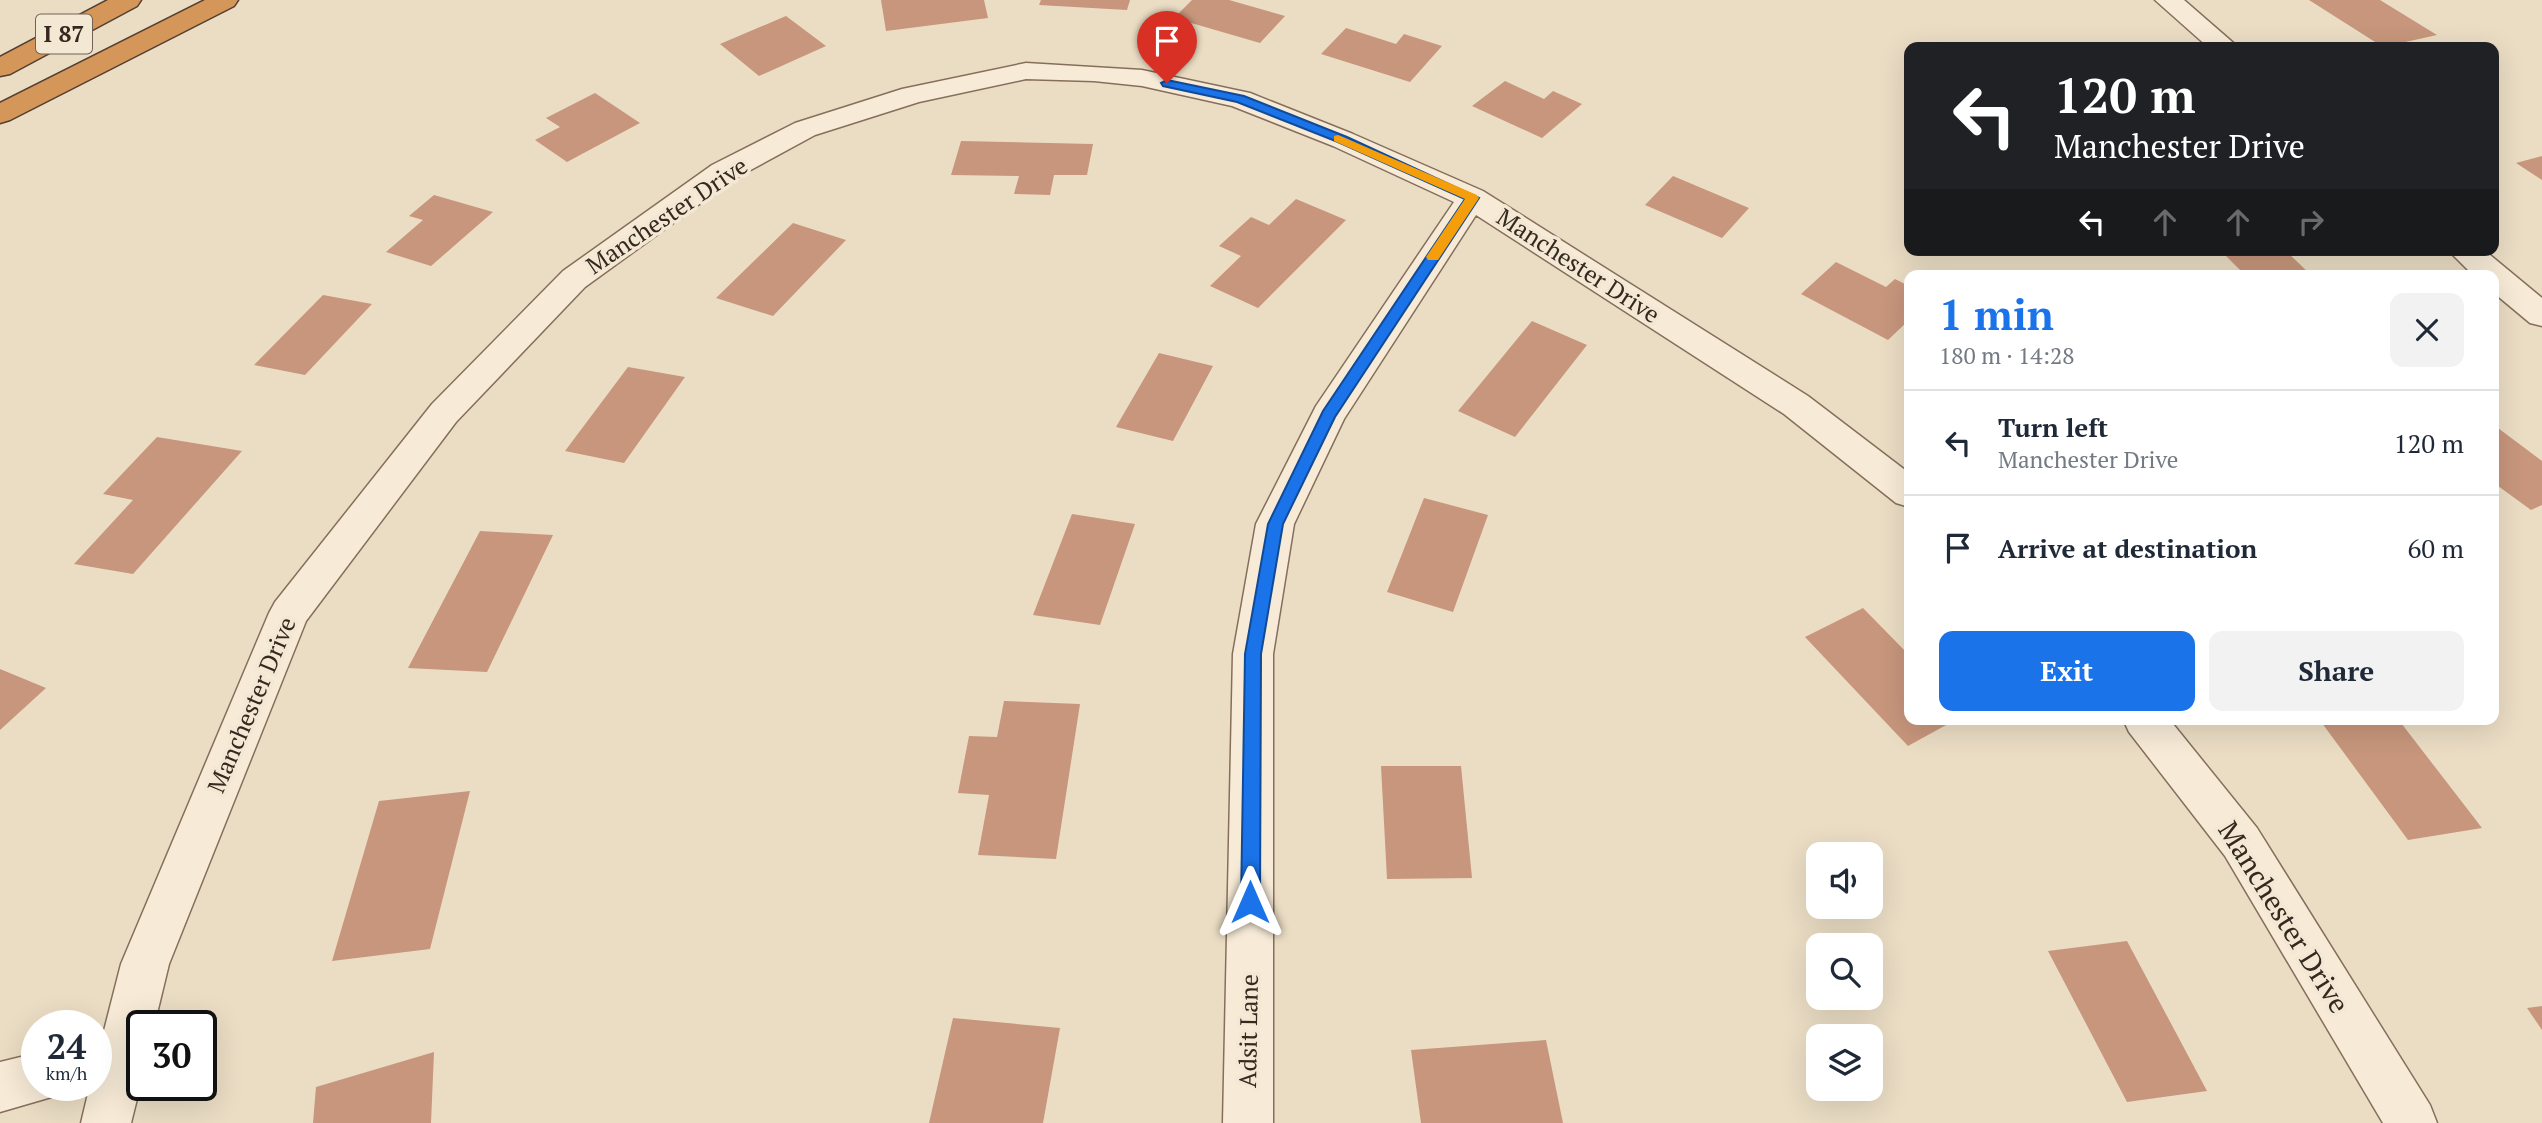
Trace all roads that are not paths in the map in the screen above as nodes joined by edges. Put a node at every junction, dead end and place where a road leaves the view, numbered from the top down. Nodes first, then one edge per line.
1 (128, 0) edge
2 (225, 0) edge
3 (2168, 0) edge
4 (2218, 42) edge
5 (0, 68) edge
6 (0, 114) edge
7 (1472, 198) junction
8 (2471, 256) edge
9 (2487, 270) edge
10 (2499, 280) edge
11 (2542, 314) edge
12 (1904, 489) edge
13 (2149, 725) edge
14 (112, 1051) edge
15 (21, 1081) edge
16 (0, 1087) edge
17 (107, 1101) edge
18 (106, 1123) edge
19 (1248, 1123) edge
20 (2412, 1123) edge

1 - 5 highway, I 87
2 - 6 highway
3 - 4 street
7 - 12 street, Manchester Drive
7 - 14 street, Manchester Drive
7 - 19 street, Adsit Lane
8 - 9 street
10 - 11 street
13 - 20 street, Manchester Drive
15 - 16 street
17 - 18 street, Manchester Drive

